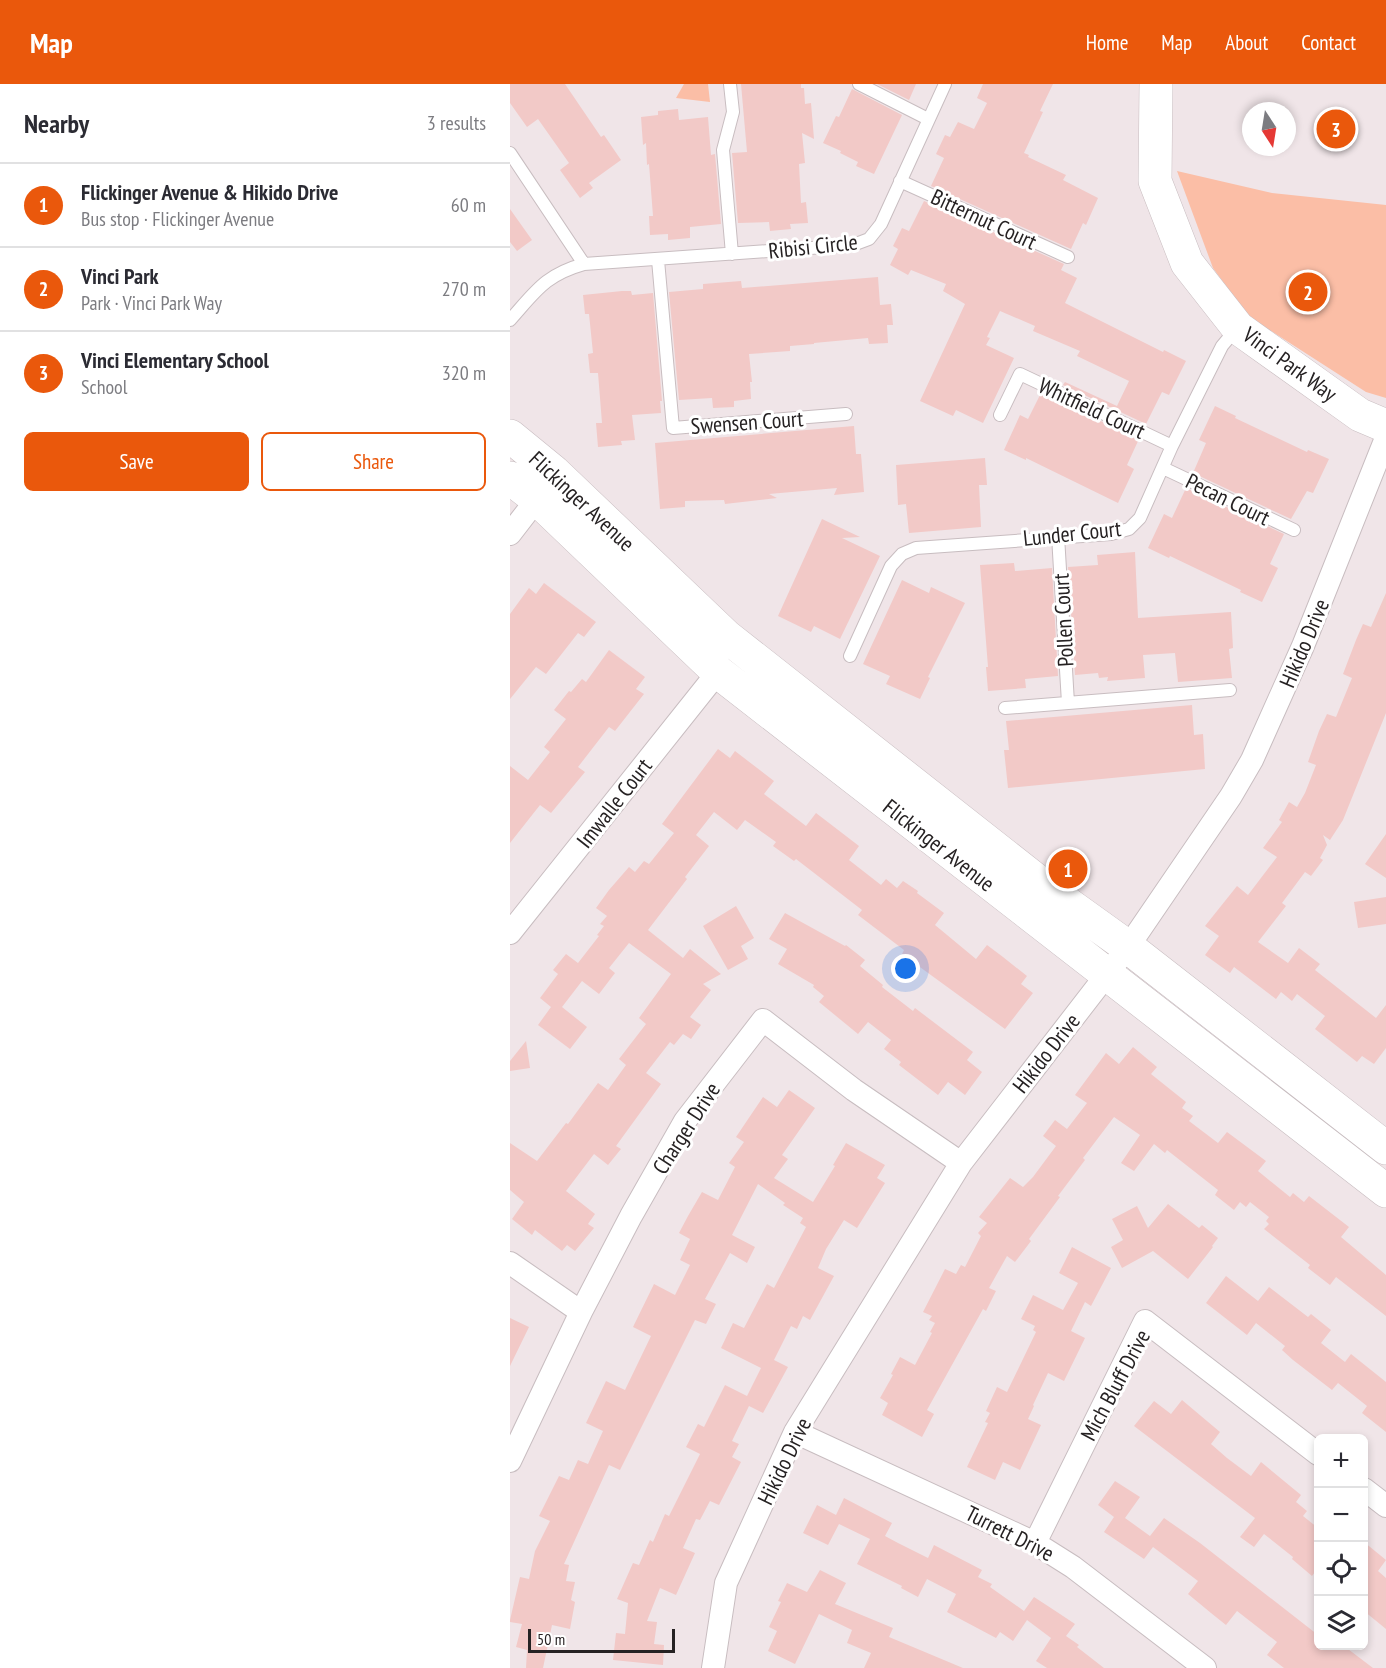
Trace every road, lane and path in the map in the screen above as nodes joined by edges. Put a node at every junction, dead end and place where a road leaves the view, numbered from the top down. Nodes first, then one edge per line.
1 (730, 84) edge
2 (859, 84) edge
3 (945, 84) edge
4 (1156, 84) edge
5 (928, 119) junction
6 (510, 153) edge
7 (900, 181) junction
8 (732, 254) junction
9 (1068, 257) dead end
10 (657, 260) junction
11 (584, 264) junction
12 (510, 320) edge
13 (1238, 328) junction
14 (846, 414) dead end
15 (1000, 415) dead end
16 (1386, 426) edge
17 (510, 436) edge
18 (1386, 438) edge
19 (1172, 446) junction
20 (1163, 468) junction
21 (510, 478) edge
22 (537, 499) junction
23 (1294, 530) dead end
24 (510, 534) edge
25 (1058, 536) junction
26 (850, 656) dead end
27 (718, 672) junction
28 (1230, 690) dead end
29 (1068, 703) junction
30 (1005, 708) dead end
31 (510, 933) edge
32 (1128, 947) junction
33 (1107, 974) junction
34 (1386, 1148) edge
35 (961, 1163) junction
36 (1386, 1191) edge
37 (510, 1263) edge
38 (581, 1312) junction
39 (795, 1432) junction
40 (1314, 1452) edge
41 (510, 1461) edge
42 (1368, 1492) edge
43 (1386, 1506) edge
44 (1035, 1543) junction
45 (713, 1668) edge
46 (1205, 1668) edge

1 - 8 lane
2 - 5 lane
3 - 5 lane, Ribisi Circle
4 - 13 main road, Vinci Park Way
5 - 7 lane, Ribisi Circle
6 - 11 lane
7 - 8 lane, Ribisi Circle
7 - 9 lane, Bitternut Court
8 - 10 lane, Ribisi Circle
10 - 11 lane, Ribisi Circle
10 - 14 lane, Swensen Court
11 - 12 lane, Ribisi Circle
13 - 16 main road, Vinci Park Way
13 - 19 lane, Lunder Court
15 - 19 lane, Whitfield Court
17 - 32 main road, Flickinger Avenue
18 - 32 street, Hikido Drive
19 - 20 lane, Lunder Court
20 - 23 lane, Pecan Court
20 - 25 lane, Lunder Court
21 - 22 main road, Flickinger Avenue
22 - 24 street
22 - 27 main road, Flickinger Avenue
25 - 26 lane, Lunder Court
25 - 29 lane, Pollen Court
27 - 31 street, Imwalle Court
27 - 33 main road, Flickinger Avenue
28 - 29 lane
29 - 30 lane
32 - 33 street, Hikido Drive
32 - 34 main road, Flickinger Avenue
33 - 35 street, Hikido Drive
33 - 36 main road, Flickinger Avenue
35 - 38 street, Charger Drive
35 - 39 street, Hikido Drive
37 - 38 street
38 - 41 street, Charger Drive
39 - 44 street, Turrett Drive
39 - 45 street, Hikido Drive
40 - 44 street, Mich Bluff Drive
42 - 43 street
44 - 46 street, Turrett Drive

